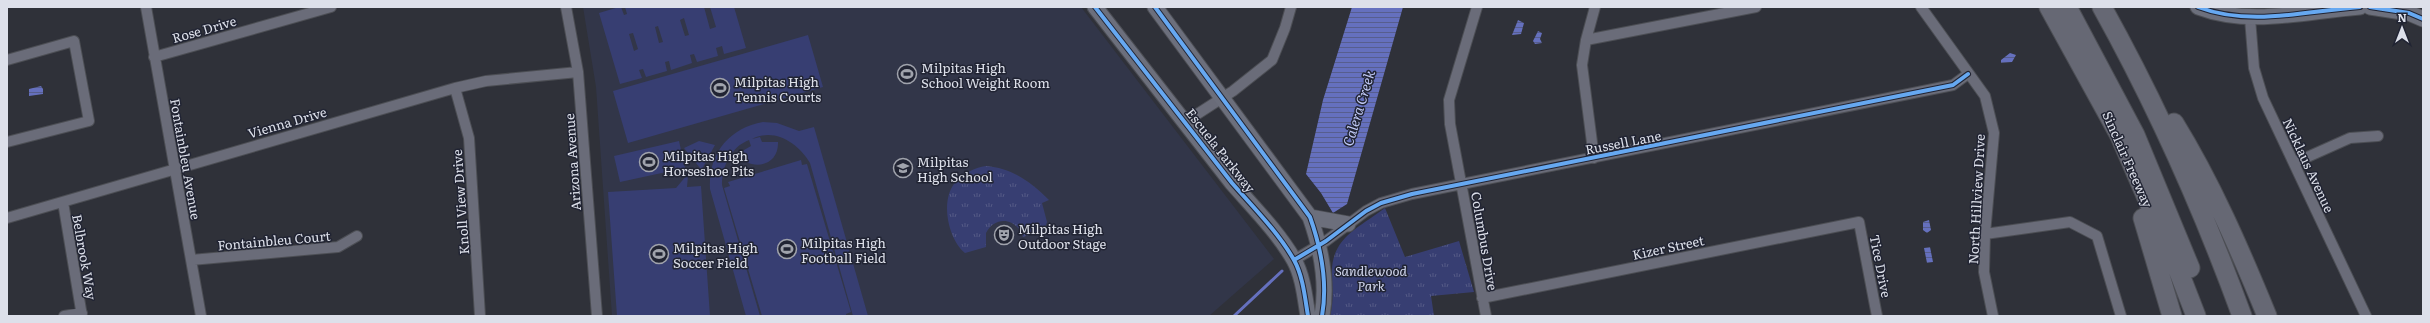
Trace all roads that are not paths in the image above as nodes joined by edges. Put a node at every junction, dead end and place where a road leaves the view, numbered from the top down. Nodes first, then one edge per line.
1 (146, 7) edge
2 (331, 7) edge
3 (566, 7) edge
4 (1095, 7) edge
5 (1291, 7) edge
6 (1477, 7) edge
7 (1595, 7) edge
8 (1756, 7) edge
9 (1921, 7) edge
10 (2049, 7) edge
11 (2067, 7) edge
12 (2102, 7) edge
13 (2198, 7) edge
14 (2360, 7) edge
15 (2370, 7) edge
16 (1156, 8) edge
17 (2324, 8) edge
18 (2250, 18) junction
19 (2423, 19) edge
20 (1586, 40) junction
21 (2123, 45) junction
22 (154, 57) junction
23 (7, 60) edge
24 (2082, 65) junction
25 (578, 72) junction
26 (1968, 74) junction
27 (456, 88) junction
28 (1223, 97) junction
29 (1185, 122) junction
30 (2378, 136) dead end
31 (7, 142) edge
32 (1594, 158) junction
33 (2294, 163) junction
34 (173, 168) junction
35 (1462, 183) junction
36 (63, 202) junction
37 (1310, 217) junction
38 (7, 218) edge
39 (1859, 222) joint
40 (1348, 224) junction
41 (1985, 234) junction
42 (357, 236) dead end
43 (1320, 245) junction
44 (191, 260) junction
45 (1294, 260) junction
46 (1482, 298) junction
47 (82, 314) edge
48 (64, 316) edge
49 (201, 316) edge
50 (480, 316) edge
51 (596, 316) edge
52 (1308, 316) edge
53 (1322, 316) edge
54 (1486, 316) edge
55 (1877, 316) edge
56 (1993, 316) edge
57 (2121, 316) edge
58 (2172, 316) edge
59 (2196, 316) edge
60 (2209, 316) edge
61 (2242, 316) edge
62 (2266, 316) edge
63 (2366, 316) edge

1 - 22 street, Fontainbleu Avenue
2 - 22 street, Rose Drive
3 - 25 street, Arizona Avenue
4 - 29 street, Escuela Parkway
5 - 28 street
6 - 35 street, Columbus Drive
7 - 20 street
8 - 20 street
9 - 26 street, North Hillview Drive
10 - 24 highway, Sinclair Freeway
11 - 60 highway
12 - 21 highway
13 - 18 street
14 - 17 street
15 - 19 street
16 - 28 street
17 - 18 street
18 - 33 street, Nicklaus Avenue
20 - 32 street
21 - 61 highway
21 - 62 highway
22 - 34 street, Fontainbleu Avenue
23 - 31 street
24 - 58 highway
24 - 59 highway, Sinclair Freeway
25 - 27 street, Vienna Drive
25 - 51 street, Arizona Avenue
26 - 32 street, Russell Lane
26 - 41 street, North Hillview Drive
27 - 34 street, Vienna Drive
27 - 50 street, Knoll View Drive
28 - 29 street
28 - 37 street
29 - 45 street, Escuela Parkway
30 - 33 street
32 - 35 street, Russell Lane
33 - 63 street, Nicklaus Avenue
34 - 36 street, Vienna Drive
34 - 44 street, Fontainbleu Avenue
35 - 40 street, Russell Lane
35 - 46 street, Columbus Drive
36 - 38 street, Vienna Drive
36 - 47 street, Belbrook Way
37 - 40 street
37 - 43 street
39 - 46 street, Kizer Street
39 - 55 street, Tice Drive
40 - 43 street, Russell Lane
41 - 56 street, North Hillview Drive
41 - 57 street
42 - 44 street, Fontainbleu Court
43 - 45 street, Russell Lane
43 - 53 street
44 - 49 street, Fontainbleu Avenue
45 - 52 street, Escuela Parkway
46 - 54 street, Columbus Drive
47 - 48 street

